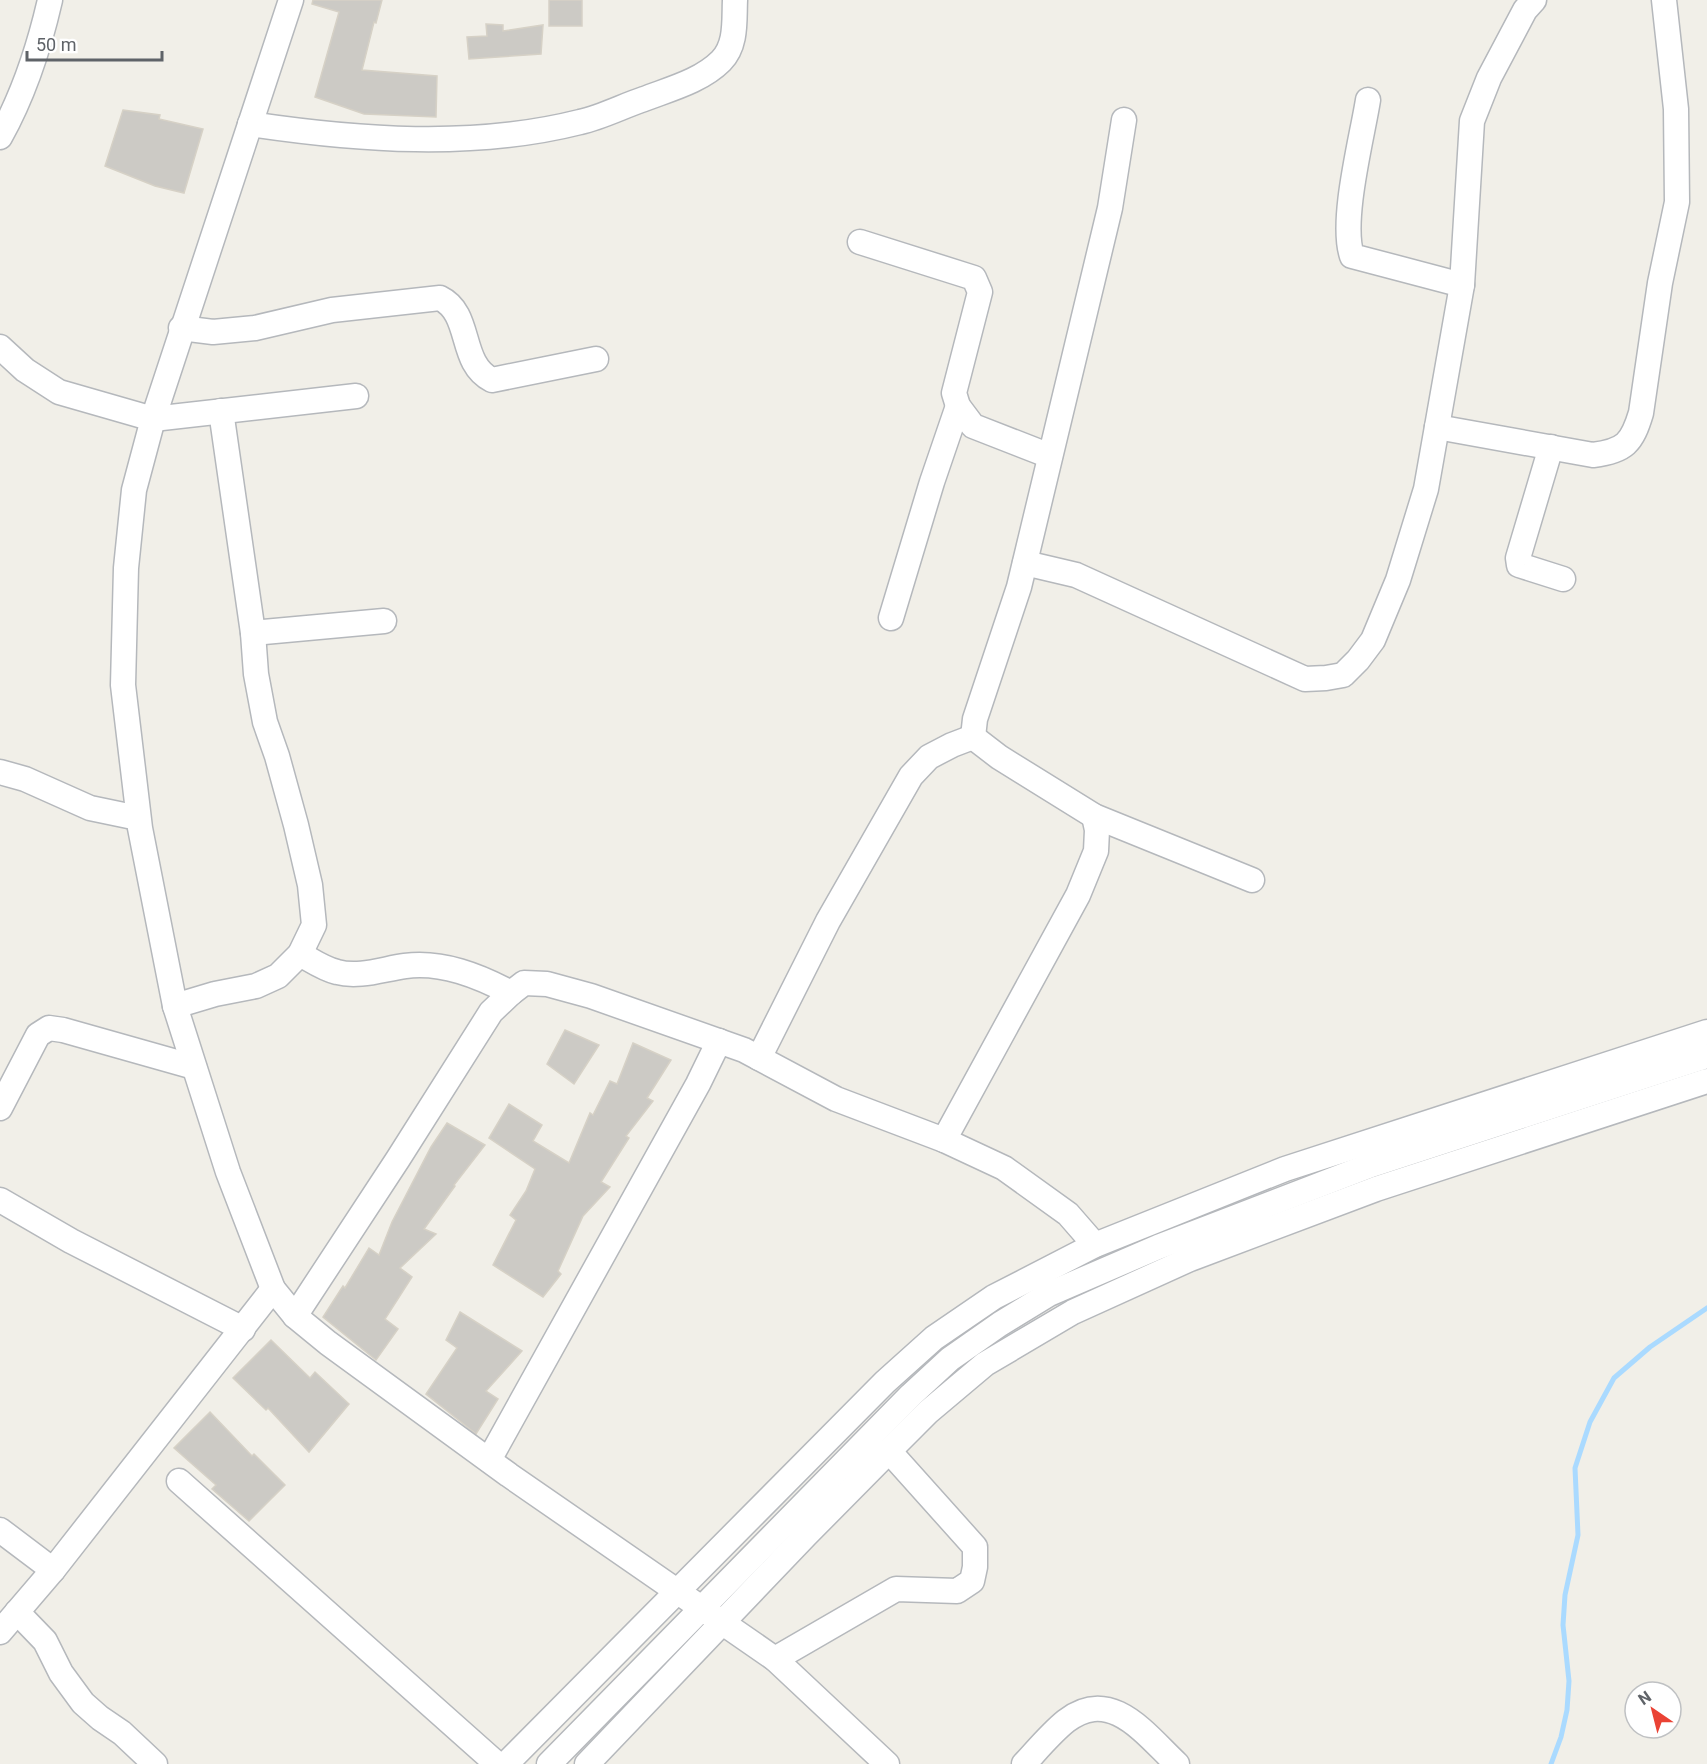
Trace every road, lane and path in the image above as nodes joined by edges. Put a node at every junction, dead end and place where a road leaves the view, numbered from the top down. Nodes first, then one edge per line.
1 (50, 0) edge
2 (291, 0) edge
3 (735, 0) edge
4 (1534, 0) edge
5 (1664, 0) edge
6 (1368, 100) dead end
7 (1125, 120) dead end
8 (250, 124) junction
9 (0, 137) edge
10 (860, 242) dead end
11 (1462, 285) junction
12 (181, 328) junction
13 (0, 346) edge
14 (596, 359) dead end
15 (356, 396) dead end
16 (958, 406) junction
17 (221, 411) junction
18 (153, 419) junction
19 (1437, 427) junction
20 (1551, 447) junction
21 (1050, 456) junction
22 (1025, 563) junction
23 (1563, 579) dead end
24 (891, 618) dead end
25 (384, 621) dead end
26 (253, 633) junction
27 (973, 737) junction
28 (0, 772) edge
29 (1094, 816) junction
30 (138, 818) junction
31 (1252, 880) dead end
32 (300, 954) junction
33 (511, 993) junction
34 (175, 1006) junction
35 (1707, 1032) edge
36 (719, 1041) junction
37 (1707, 1056) edge
38 (759, 1058) junction
39 (194, 1067) junction
40 (1707, 1081) edge
41 (0, 1108) edge
42 (944, 1140) junction
43 (0, 1200) edge
44 (1095, 1245) junction
45 (273, 1289) junction
46 (295, 1316) junction
47 (243, 1329) junction
48 (889, 1451) junction
49 (489, 1460) junction
50 (179, 1481) dead end
51 (0, 1530) edge
52 (53, 1570) junction
53 (677, 1593) junction
54 (703, 1609) junction
55 (17, 1612) junction
56 (723, 1623) junction
57 (0, 1632) edge
58 (775, 1659) junction
59 (155, 1764) edge
60 (497, 1764) edge
61 (506, 1764) edge
62 (549, 1764) edge
63 (587, 1764) edge
64 (887, 1764) edge
65 (1024, 1764) edge
66 (1176, 1764) edge

1 - 9 street
2 - 8 street
3 - 8 street
4 - 11 street
5 - 20 street
6 - 11 street
7 - 21 street
8 - 12 street
10 - 16 street
11 - 19 street
12 - 14 street
12 - 18 street
13 - 18 street
15 - 17 street
16 - 21 street
16 - 24 street
17 - 18 street
17 - 26 street
18 - 30 street
19 - 20 street
19 - 22 street
20 - 23 street
21 - 22 street
22 - 27 street
25 - 26 street
26 - 32 street
27 - 29 street
27 - 38 street
28 - 30 street
29 - 31 street
29 - 42 street
30 - 34 street
32 - 33 street
32 - 34 street
33 - 36 street
33 - 46 street
34 - 39 street
35 - 44 street
36 - 38 street
36 - 49 street
37 - 54 street
38 - 42 street
39 - 41 street
39 - 45 street
40 - 48 street
42 - 44 street
43 - 47 street
44 - 53 street
45 - 46 street
45 - 47 street
46 - 49 street
47 - 52 street
48 - 56 street
48 - 58 street
49 - 53 street
50 - 60 street
51 - 52 street
52 - 55 street
53 - 54 street
53 - 61 street
54 - 56 street
54 - 62 street
55 - 57 street
55 - 59 street
56 - 58 street
56 - 63 street
58 - 64 street
65 - 66 street

